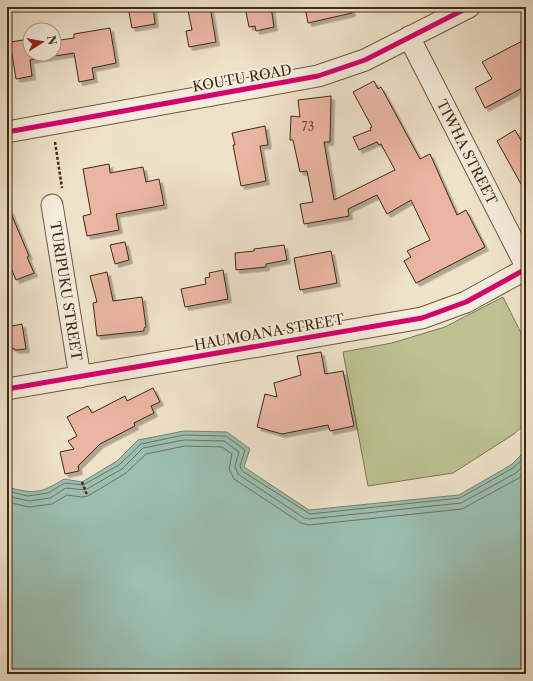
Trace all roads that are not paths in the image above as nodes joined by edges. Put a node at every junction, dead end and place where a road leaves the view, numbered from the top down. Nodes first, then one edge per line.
1 (468, 7) edge
2 (409, 37) junction
3 (7, 132) edge
4 (52, 205) road end
5 (526, 266) edge
6 (526, 269) edge
7 (80, 377) junction
8 (7, 389) edge

1 - 2 street, KOUTU ROAD
2 - 3 street, KOUTU ROAD
2 - 5 street, TIWHA STREET
4 - 7 street, TURIPUKU STREET
6 - 7 street, HAUMOANA STREET
7 - 8 street, HAUMOANA STREET

